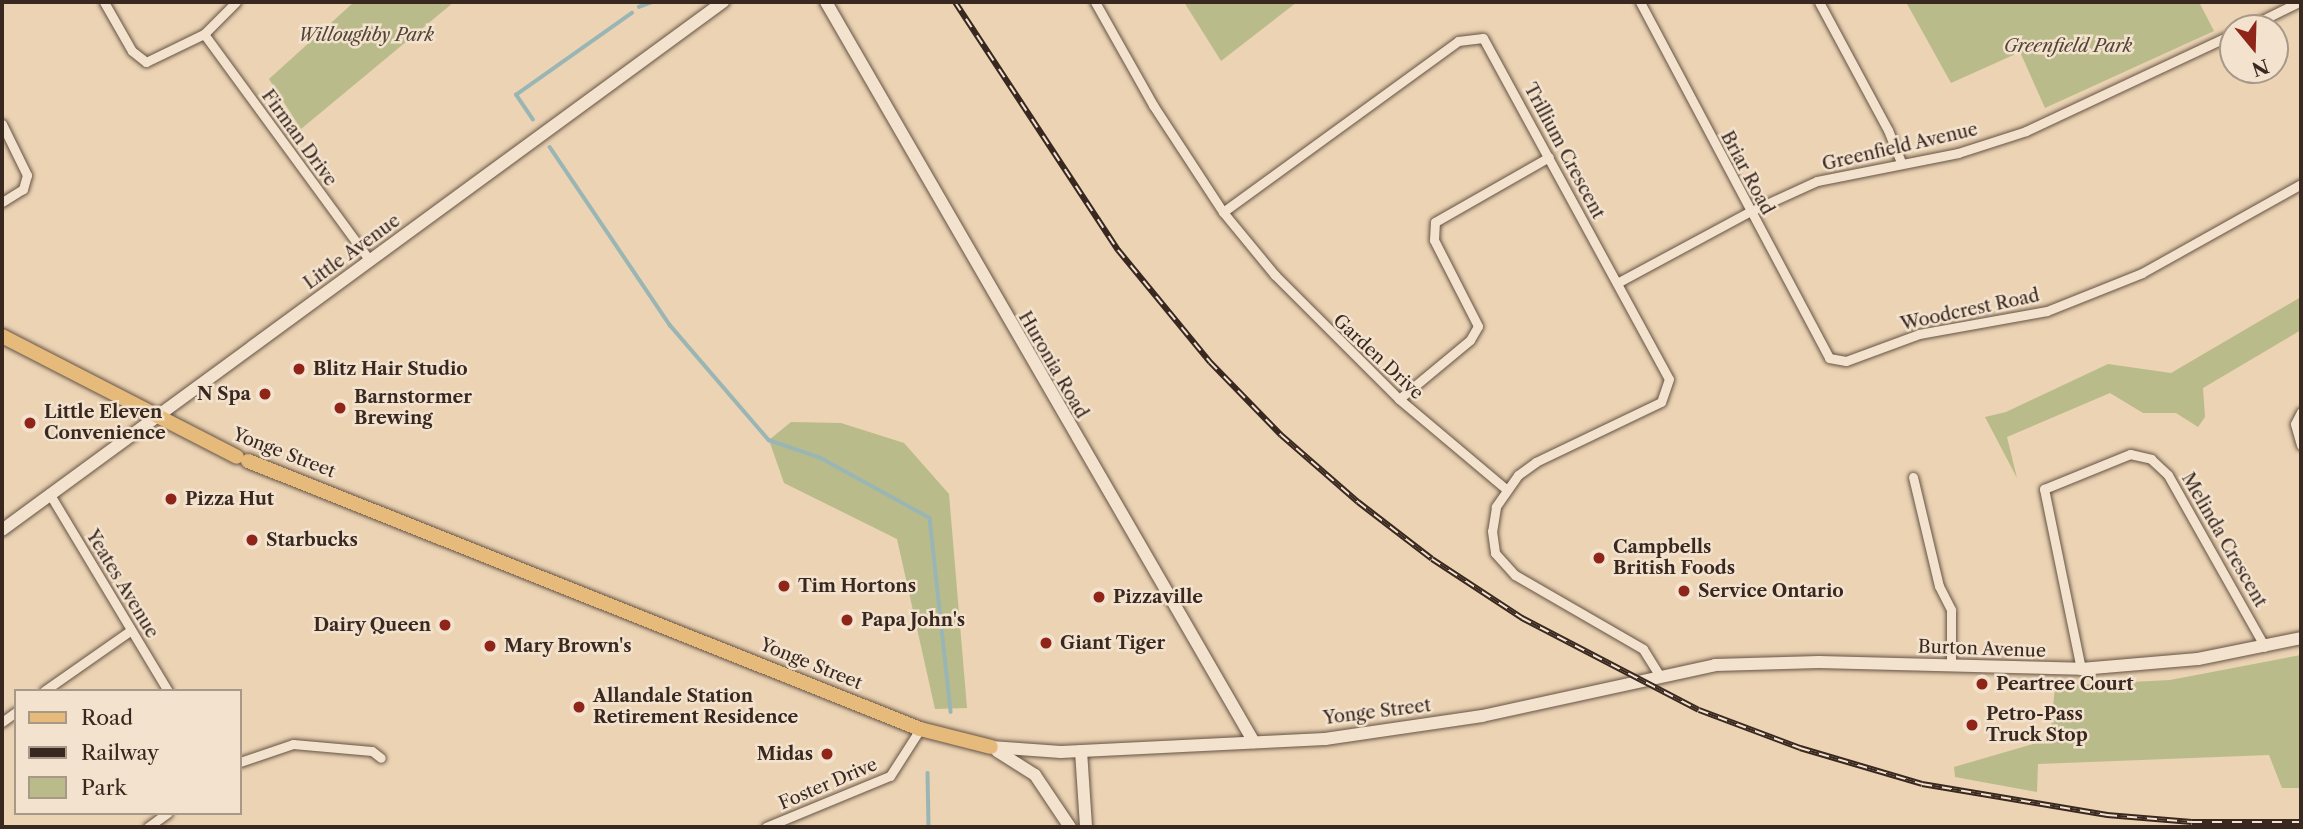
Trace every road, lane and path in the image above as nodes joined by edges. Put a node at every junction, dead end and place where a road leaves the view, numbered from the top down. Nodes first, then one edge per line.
1 (104, 2) edge
2 (236, 2) edge
3 (723, 2) edge
4 (826, 2) edge
5 (1094, 2) edge
6 (1640, 2) edge
7 (1819, 2) edge
8 (2299, 2) edge
9 (2275, 14) edge
10 (204, 34) junction
11 (2219, 41) edge
12 (2, 124) edge
13 (1549, 157) junction
14 (1901, 163) junction
15 (2301, 184) edge
16 (2, 202) edge
17 (1223, 212) junction
18 (1749, 212) junction
19 (370, 261) junction
20 (1618, 284) junction
21 (2, 336) edge
22 (1829, 358) joint
23 (1399, 399) junction
24 (2301, 412) edge
25 (156, 418) junction
26 (2301, 445) edge
27 (1913, 477) dead end
28 (1506, 489) junction
29 (49, 493) junction
30 (2, 530) edge
31 (131, 630) junction
32 (2301, 638) edge
33 (2265, 647) junction
34 (1951, 666) junction
35 (2081, 669) junction
36 (1659, 675) junction
37 (47, 689) edge
38 (167, 689) edge
39 (920, 729) junction
40 (1254, 742) junction
41 (991, 747) junction
42 (1081, 751) junction
43 (381, 758) dead end
44 (242, 761) edge
45 (164, 815) edge
46 (148, 827) edge
47 (766, 827) edge
48 (1070, 827) edge
49 (1086, 827) edge

1 - 10 street
2 - 10 street
3 - 19 main road, Little Avenue
4 - 40 main road, Huronia Road
5 - 17 street, Garden Drive
6 - 18 street, Briar Road
7 - 14 street
8 - 9 street
10 - 19 street, Firman Drive
11 - 14 street, Greenfield Avenue
12 - 16 street
13 - 17 street, Trillium Crescent
13 - 20 street, Trillium Crescent
13 - 23 street
14 - 18 street, Greenfield Avenue
15 - 22 street, Woodcrest Road
17 - 23 street, Garden Drive
18 - 20 street, Greenfield Avenue
18 - 22 street, Briar Road
19 - 25 main road, Little Avenue
20 - 28 street, Trillium Crescent
21 - 25 main road, Yonge Street
23 - 28 street, Garden Drive
24 - 26 street
25 - 29 main road, Little Avenue
25 - 39 main road, Yonge Street
27 - 34 street
28 - 36 street
29 - 30 main road, Little Avenue
29 - 31 street, Yeates Avenue
31 - 37 street
31 - 38 street, Yeates Avenue
32 - 33 main road, Burton Avenue
33 - 35 main road, Burton Avenue
33 - 35 street, Melinda Crescent
34 - 35 main road, Burton Avenue
34 - 36 main road, Burton Avenue
36 - 40 main road, Yonge Street
39 - 41 main road, Yonge Street
39 - 47 street, Foster Drive
40 - 42 main road, Yonge Street
41 - 42 main road, Yonge Street
41 - 48 main road
42 - 49 main road
43 - 44 street
45 - 46 street

